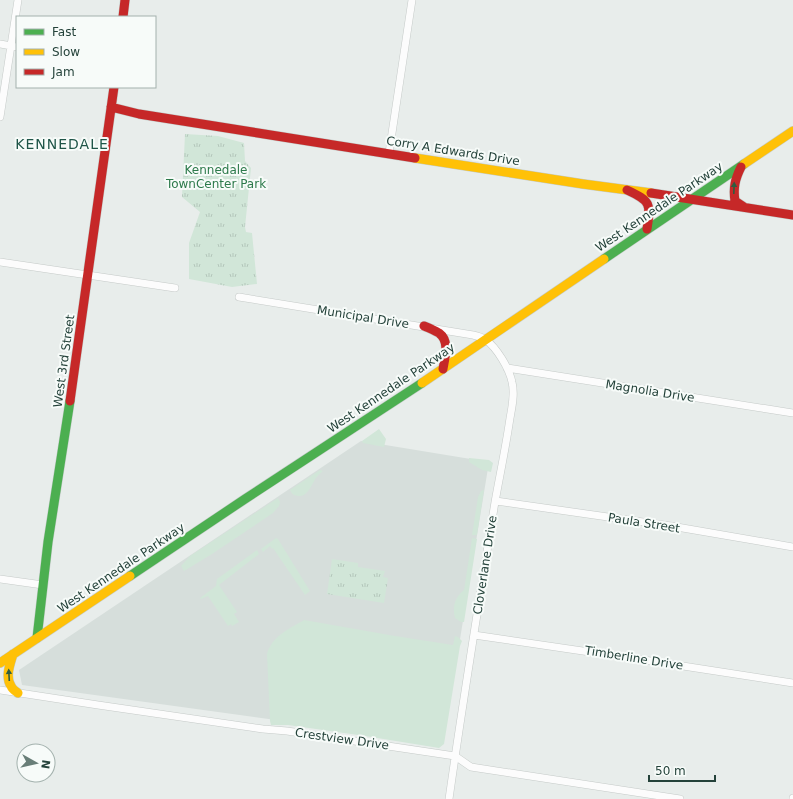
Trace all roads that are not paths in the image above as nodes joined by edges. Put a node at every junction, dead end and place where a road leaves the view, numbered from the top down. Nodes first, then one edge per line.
1 (18, 0) edge
2 (125, 0) edge
3 (412, 0) edge
4 (17, 16) edge
5 (123, 16) edge
6 (16, 23) edge
7 (0, 44) edge
8 (14, 46) edge
9 (114, 88) edge
10 (111, 107) junction
11 (0, 116) edge
12 (793, 131) edge
13 (389, 153) junction
14 (741, 166) junction
15 (626, 190) junction
16 (692, 199) junction
17 (744, 207) junction
18 (793, 215) edge
19 (647, 229) junction
20 (0, 262) edge
21 (88, 276) junction
22 (175, 288) dead end
23 (239, 297) dead end
24 (424, 326) junction
25 (486, 340) junction
26 (507, 368) junction
27 (443, 369) junction
28 (793, 413) edge
29 (496, 501) junction
30 (793, 547) edge
31 (0, 579) edge
32 (43, 585) junction
33 (474, 635) junction
34 (37, 638) junction
35 (13, 654) junction
36 (0, 663) edge
37 (793, 683) edge
38 (0, 690) edge
39 (18, 693) junction
40 (455, 756) junction
41 (449, 799) edge
42 (680, 799) edge

1 - 4 street
2 - 5 street
3 - 13 street
6 - 8 street
7 - 8 street
8 - 11 street
9 - 10 street, West 3rd Street
10 - 13 street, Corry A Edwards Drive
10 - 21 street, West 3rd Street
12 - 14 street, West Kennedale Parkway
13 - 15 street, Corry A Edwards Drive
14 - 16 street, West Kennedale Parkway
17 -> 14 street
15 - 16 street, Corry A Edwards Drive
15 - 19 street
16 - 17 street, Corry A Edwards Drive
16 - 19 street, West Kennedale Parkway
17 - 18 street, Corry A Edwards Drive
19 - 25 street, West Kennedale Parkway
20 - 21 street
21 - 22 street
21 - 32 street, West 3rd Street
23 - 24 street, Municipal Drive
24 - 25 street, Municipal Drive
24 - 27 street
25 - 26 street, Cloverlane Drive
25 - 27 street, West Kennedale Parkway
26 - 28 street, Magnolia Drive
26 - 29 street, Cloverlane Drive
27 - 34 street, West Kennedale Parkway
29 - 30 street, Paula Street
29 - 33 street, Cloverlane Drive
31 - 32 street
32 - 34 street, West 3rd Street
33 - 37 street, Timberline Drive
33 - 40 street, Cloverlane Drive
34 - 35 street, West Kennedale Parkway
35 - 36 street, West Kennedale Parkway
39 -> 35 street
38 - 39 street, Crestview Drive
39 - 40 street, Crestview Drive
40 - 41 street, Cloverlane Drive
40 - 42 street, Crestview Drive

